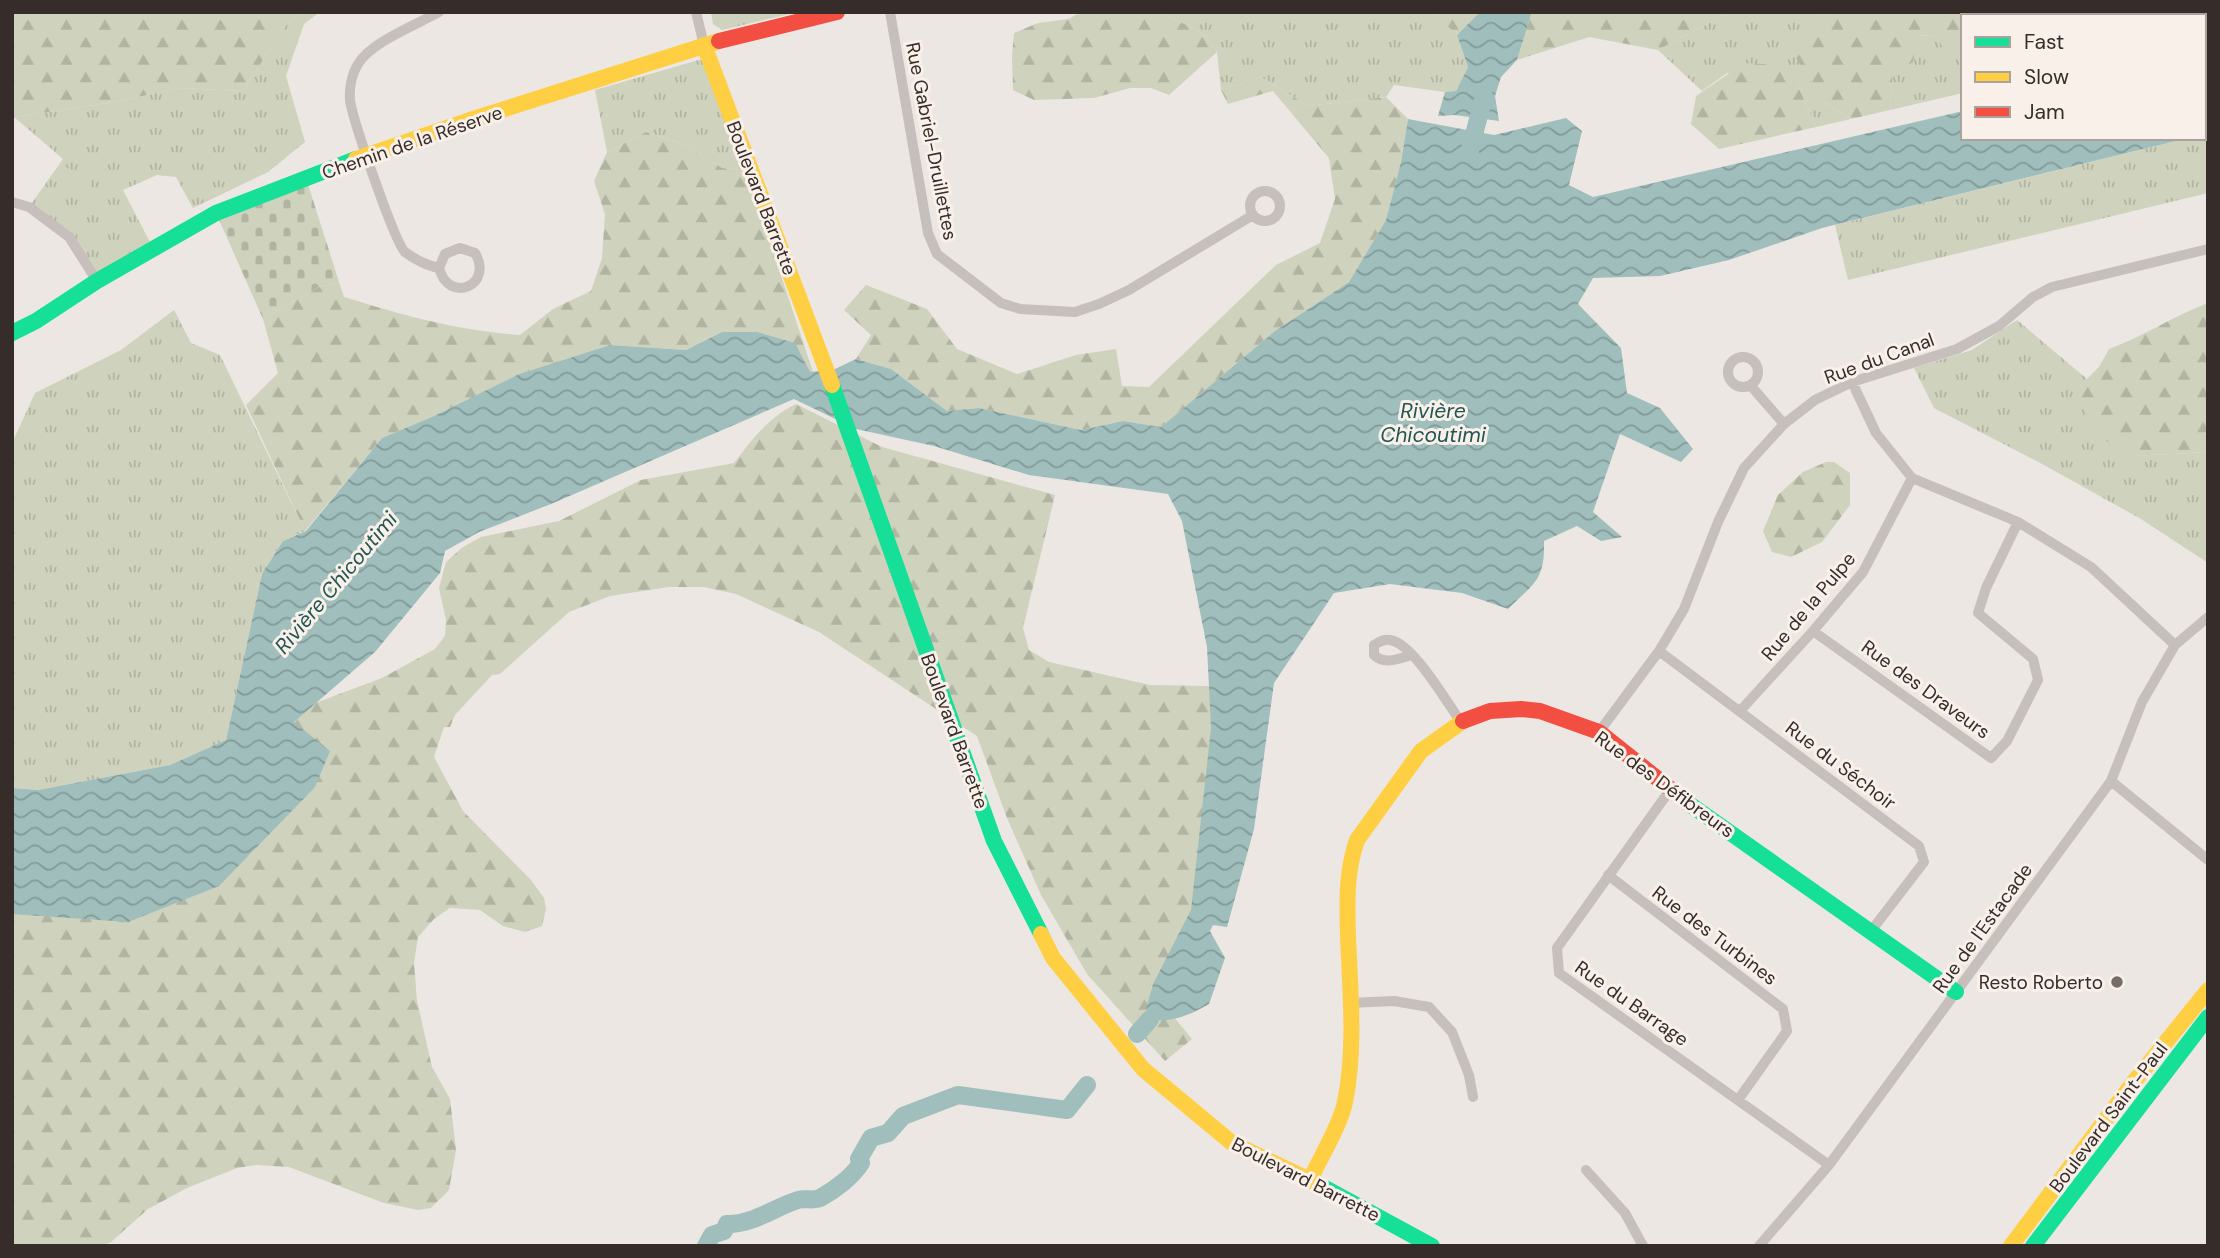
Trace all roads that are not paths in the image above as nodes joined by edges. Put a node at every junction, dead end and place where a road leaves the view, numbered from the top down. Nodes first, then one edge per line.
1 (439, 12) edge
2 (696, 12) edge
3 (837, 12) edge
4 (890, 12) edge
5 (704, 45) junction
6 (366, 155) junction
7 (12, 202) edge
8 (1253, 215) dead end
9 (2208, 249) edge
10 (439, 268) dead end
11 (97, 281) junction
12 (12, 333) edge
13 (1852, 382) junction
14 (1751, 386) dead end
15 (1784, 424) junction
16 (1912, 478) junction
17 (2018, 522) junction
18 (2208, 617) edge
19 (1813, 631) junction
20 (2175, 645) junction
21 (1659, 651) junction
22 (1411, 655) dead end
23 (1740, 711) junction
24 (1461, 722) junction
25 (1599, 732) junction
26 (2111, 781) junction
27 (1671, 790) junction
28 (2208, 860) edge
29 (1608, 876) junction
30 (1871, 931) junction
31 (2208, 990) edge
32 (1956, 992) junction
33 (1349, 1003) junction
34 (2208, 1017) edge
35 (1473, 1097) dead end
36 (1738, 1100) junction
37 (1829, 1165) junction
38 (1586, 1170) dead end
39 (1310, 1180) junction
40 (1432, 1246) edge
41 (1643, 1246) edge
42 (1759, 1246) edge
43 (2011, 1246) edge
44 (2033, 1246) edge

1 - 6 street
2 - 5 street
3 - 5 street, Chemin de la Réserve
4 - 8 street, Rue Gabriel-Druillettes
5 - 6 street, Chemin de la Réserve
5 - 39 street, Boulevard Barrette
6 - 10 street
6 - 11 street, Chemin de la Réserve
7 - 11 street
9 - 13 street, Rue du Canal
11 - 12 street, Chemin de la Réserve
13 - 15 street, Rue du Canal
13 - 16 street
14 - 15 street
15 - 21 street, Rue du Canal
16 - 17 street
16 - 19 street, Rue de la Pulpe
17 - 19 street, Rue des Draveurs
17 - 20 street
18 - 20 street, Rue de l'Estacade
19 - 23 street, Rue de la Pulpe
20 - 26 street, Rue de l'Estacade
21 - 23 street, Rue du Séchoir
21 - 25 street, Rue du Canal
22 - 24 street
23 - 30 street, Rue du Séchoir
24 - 25 street, Rue des Défibreurs
24 - 33 street, Rue des Défibreurs
25 - 27 street, Rue des Défibreurs
26 - 28 street
26 - 32 street, Rue de l'Estacade
27 - 29 street, Rue du Barrage
27 - 30 street, Rue des Défibreurs
29 - 36 street, Rue des Turbines
29 - 36 street, Rue du Barrage
30 - 32 street, Rue des Défibreurs
31 - 43 street, Boulevard Saint-Paul
32 - 37 street, Rue de l'Estacade
33 - 35 street
33 - 39 street, Rue des Défibreurs
34 - 44 street, Boulevard Saint-Paul
36 - 37 street, Rue du Barrage
37 - 42 street, Rue de l'Estacade
38 - 41 street
39 - 40 street, Boulevard Barrette

